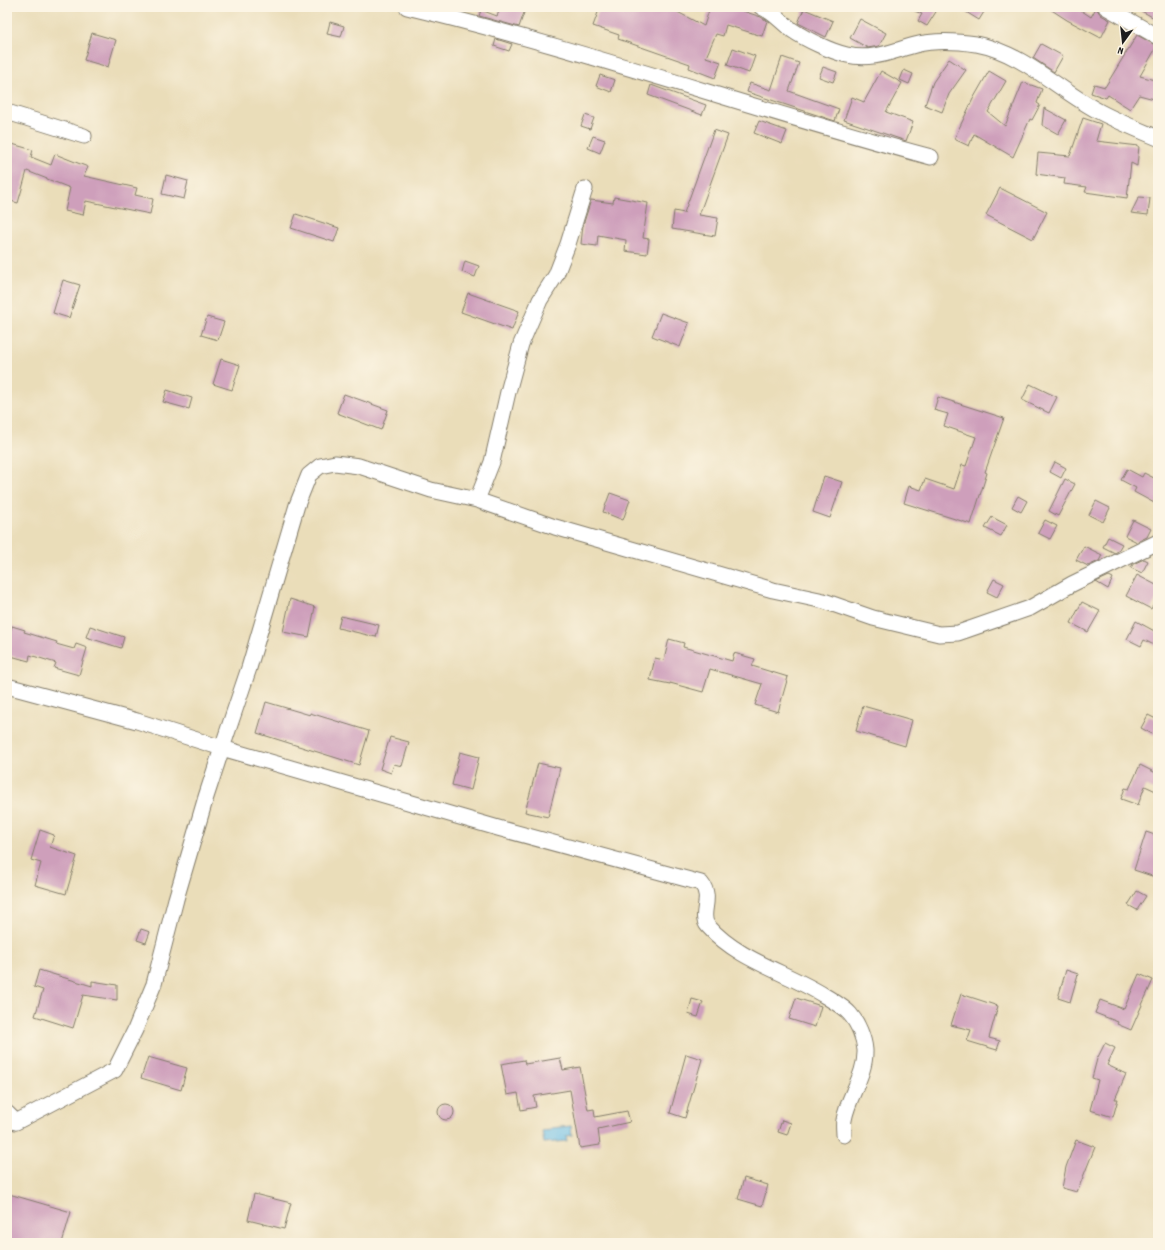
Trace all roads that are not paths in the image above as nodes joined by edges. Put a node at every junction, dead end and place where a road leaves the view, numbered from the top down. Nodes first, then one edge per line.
1 (407, 7) edge
2 (761, 7) edge
3 (1106, 7) edge
4 (1158, 37) edge
5 (7, 112) edge
6 (84, 136) dead end
7 (1158, 138) edge
8 (931, 157) dead end
9 (585, 189) dead end
10 (477, 500) junction
11 (1158, 542) edge
12 (7, 686) edge
13 (222, 748) junction
14 (7, 1113) edge
15 (844, 1135) dead end

1 - 8 street
2 - 7 street
3 - 4 street
5 - 6 street
9 - 10 street
10 - 11 street
10 - 13 street
12 - 13 street
13 - 14 street
13 - 15 street

